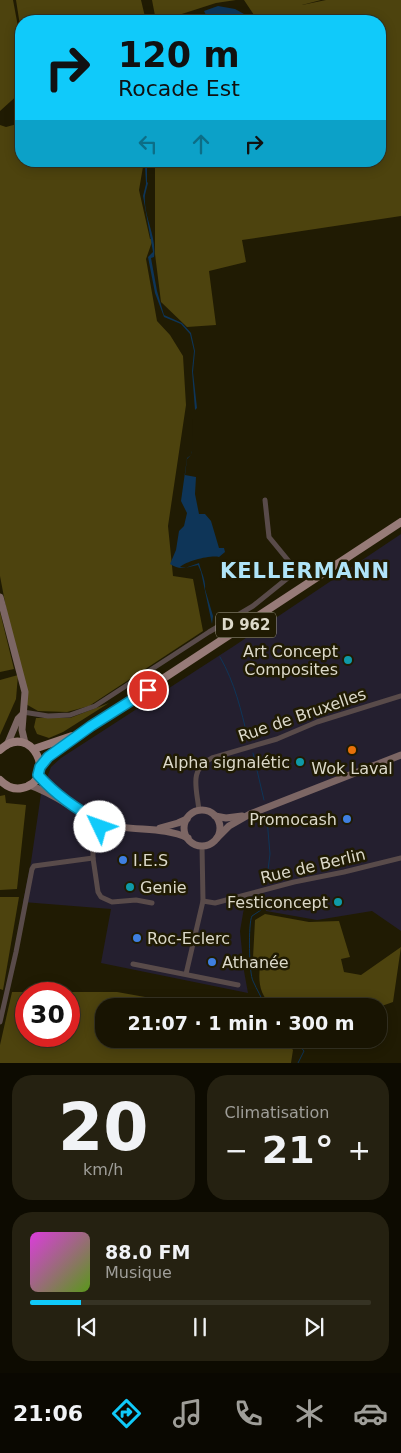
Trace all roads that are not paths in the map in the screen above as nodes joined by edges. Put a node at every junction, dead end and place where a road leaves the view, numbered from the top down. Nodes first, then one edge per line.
1 (265, 500) dead end
2 (401, 522) edge
3 (0, 597) edge
4 (401, 696) edge
5 (23, 713) junction
6 (91, 726) junction
7 (25, 744) junction
8 (3, 747) edge
9 (34, 749) junction
10 (401, 755) edge
11 (39, 771) junction
12 (1, 782) edge
13 (29, 785) junction
14 (65, 801) junction
15 (199, 811) junction
16 (250, 814) junction
17 (216, 816) junction
18 (187, 819) junction
19 (101, 822) junction
20 (155, 829) junction
21 (188, 838) junction
22 (217, 838) junction
23 (202, 846) junction
24 (93, 858) junction
25 (401, 858) edge
26 (203, 901) junction
27 (152, 903) dead end
28 (133, 964) dead end
29 (186, 974) junction
30 (238, 985) dead end
31 (0, 1022) edge

1 - 5 street
2 - 6 main road, D 962
3 - 5 street
4 - 15 street, Rue de Bruxelles
5 - 7 street
5 - 8 street
6 - 9 main road, D 962
6 - 11 main road, D 962
7 - 8 main road
7 - 9 main road
9 - 11 main road
10 - 16 street
11 - 13 main road
11 - 14 street
12 - 13 main road
13 - 14 street
14 - 19 street
15 - 17 street
15 - 18 street
16 - 17 street
16 - 22 street
17 - 22 street
18 - 20 street
18 - 21 street
19 - 20 street
19 - 24 street
20 - 21 street
21 - 23 street
22 - 23 street
23 - 26 street
24 - 27 street
24 - 31 street
25 - 26 street, Rue de Berlin
26 - 29 street
28 - 29 street
29 - 30 street

